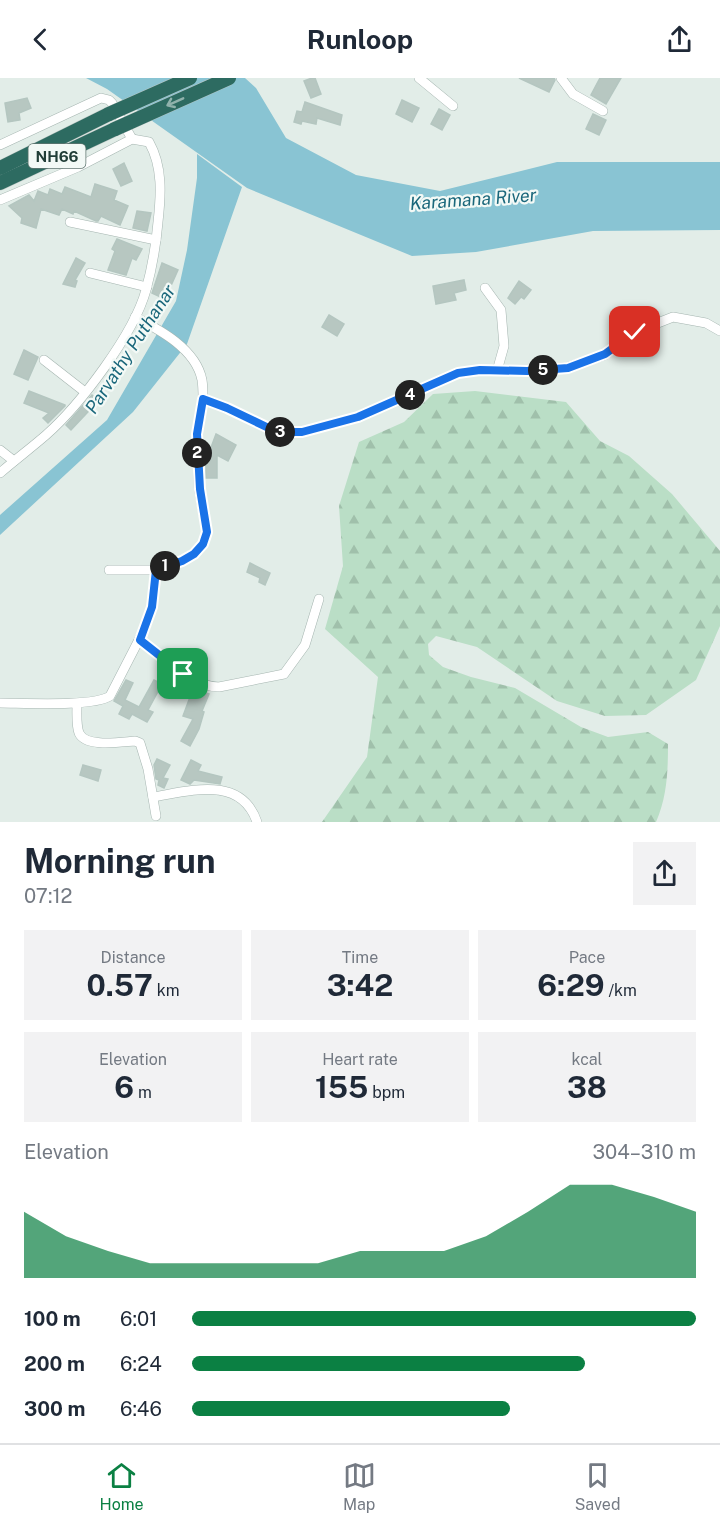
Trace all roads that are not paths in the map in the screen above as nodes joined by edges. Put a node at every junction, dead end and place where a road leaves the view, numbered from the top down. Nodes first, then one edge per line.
1 (190, 78) edge
2 (229, 78) edge
3 (419, 78) edge
4 (561, 78) edge
5 (453, 106) dead end
6 (603, 111) dead end
7 (132, 139) junction
8 (0, 145) edge
9 (0, 168) edge
10 (0, 183) edge
11 (0, 200) edge
12 (70, 222) dead end
13 (156, 240) junction
14 (90, 273) dead end
15 (147, 287) junction
16 (485, 288) dead end
17 (135, 317) junction
18 (720, 331) edge
19 (44, 360) dead end
20 (497, 371) junction
21 (85, 392) junction
22 (203, 399) junction
23 (0, 450) edge
24 (14, 461) junction
25 (0, 472) edge
26 (109, 570) dead end
27 (156, 570) junction
28 (319, 599) dead end
29 (140, 640) junction
30 (0, 703) edge
31 (77, 704) junction
32 (153, 797) junction
33 (156, 816) dead end
34 (257, 822) edge

1 - 9 highway, NH66, bridge
2 -> 10 highway, NH66, bridge
3 - 5 street
4 - 6 street
7 - 8 street
7 - 11 street
7 - 13 street
12 - 13 street
13 - 15 street
14 - 15 street
15 - 17 street
16 - 20 street
17 - 21 street
17 - 22 street
18 - 20 street
19 - 21 street
20 - 22 street
21 - 24 street
22 - 27 street
23 - 24 street
24 - 25 street
26 - 27 street
27 - 29 street
28 - 29 street
29 - 31 street
30 - 31 street
31 - 32 street
32 - 33 street
32 - 34 street

